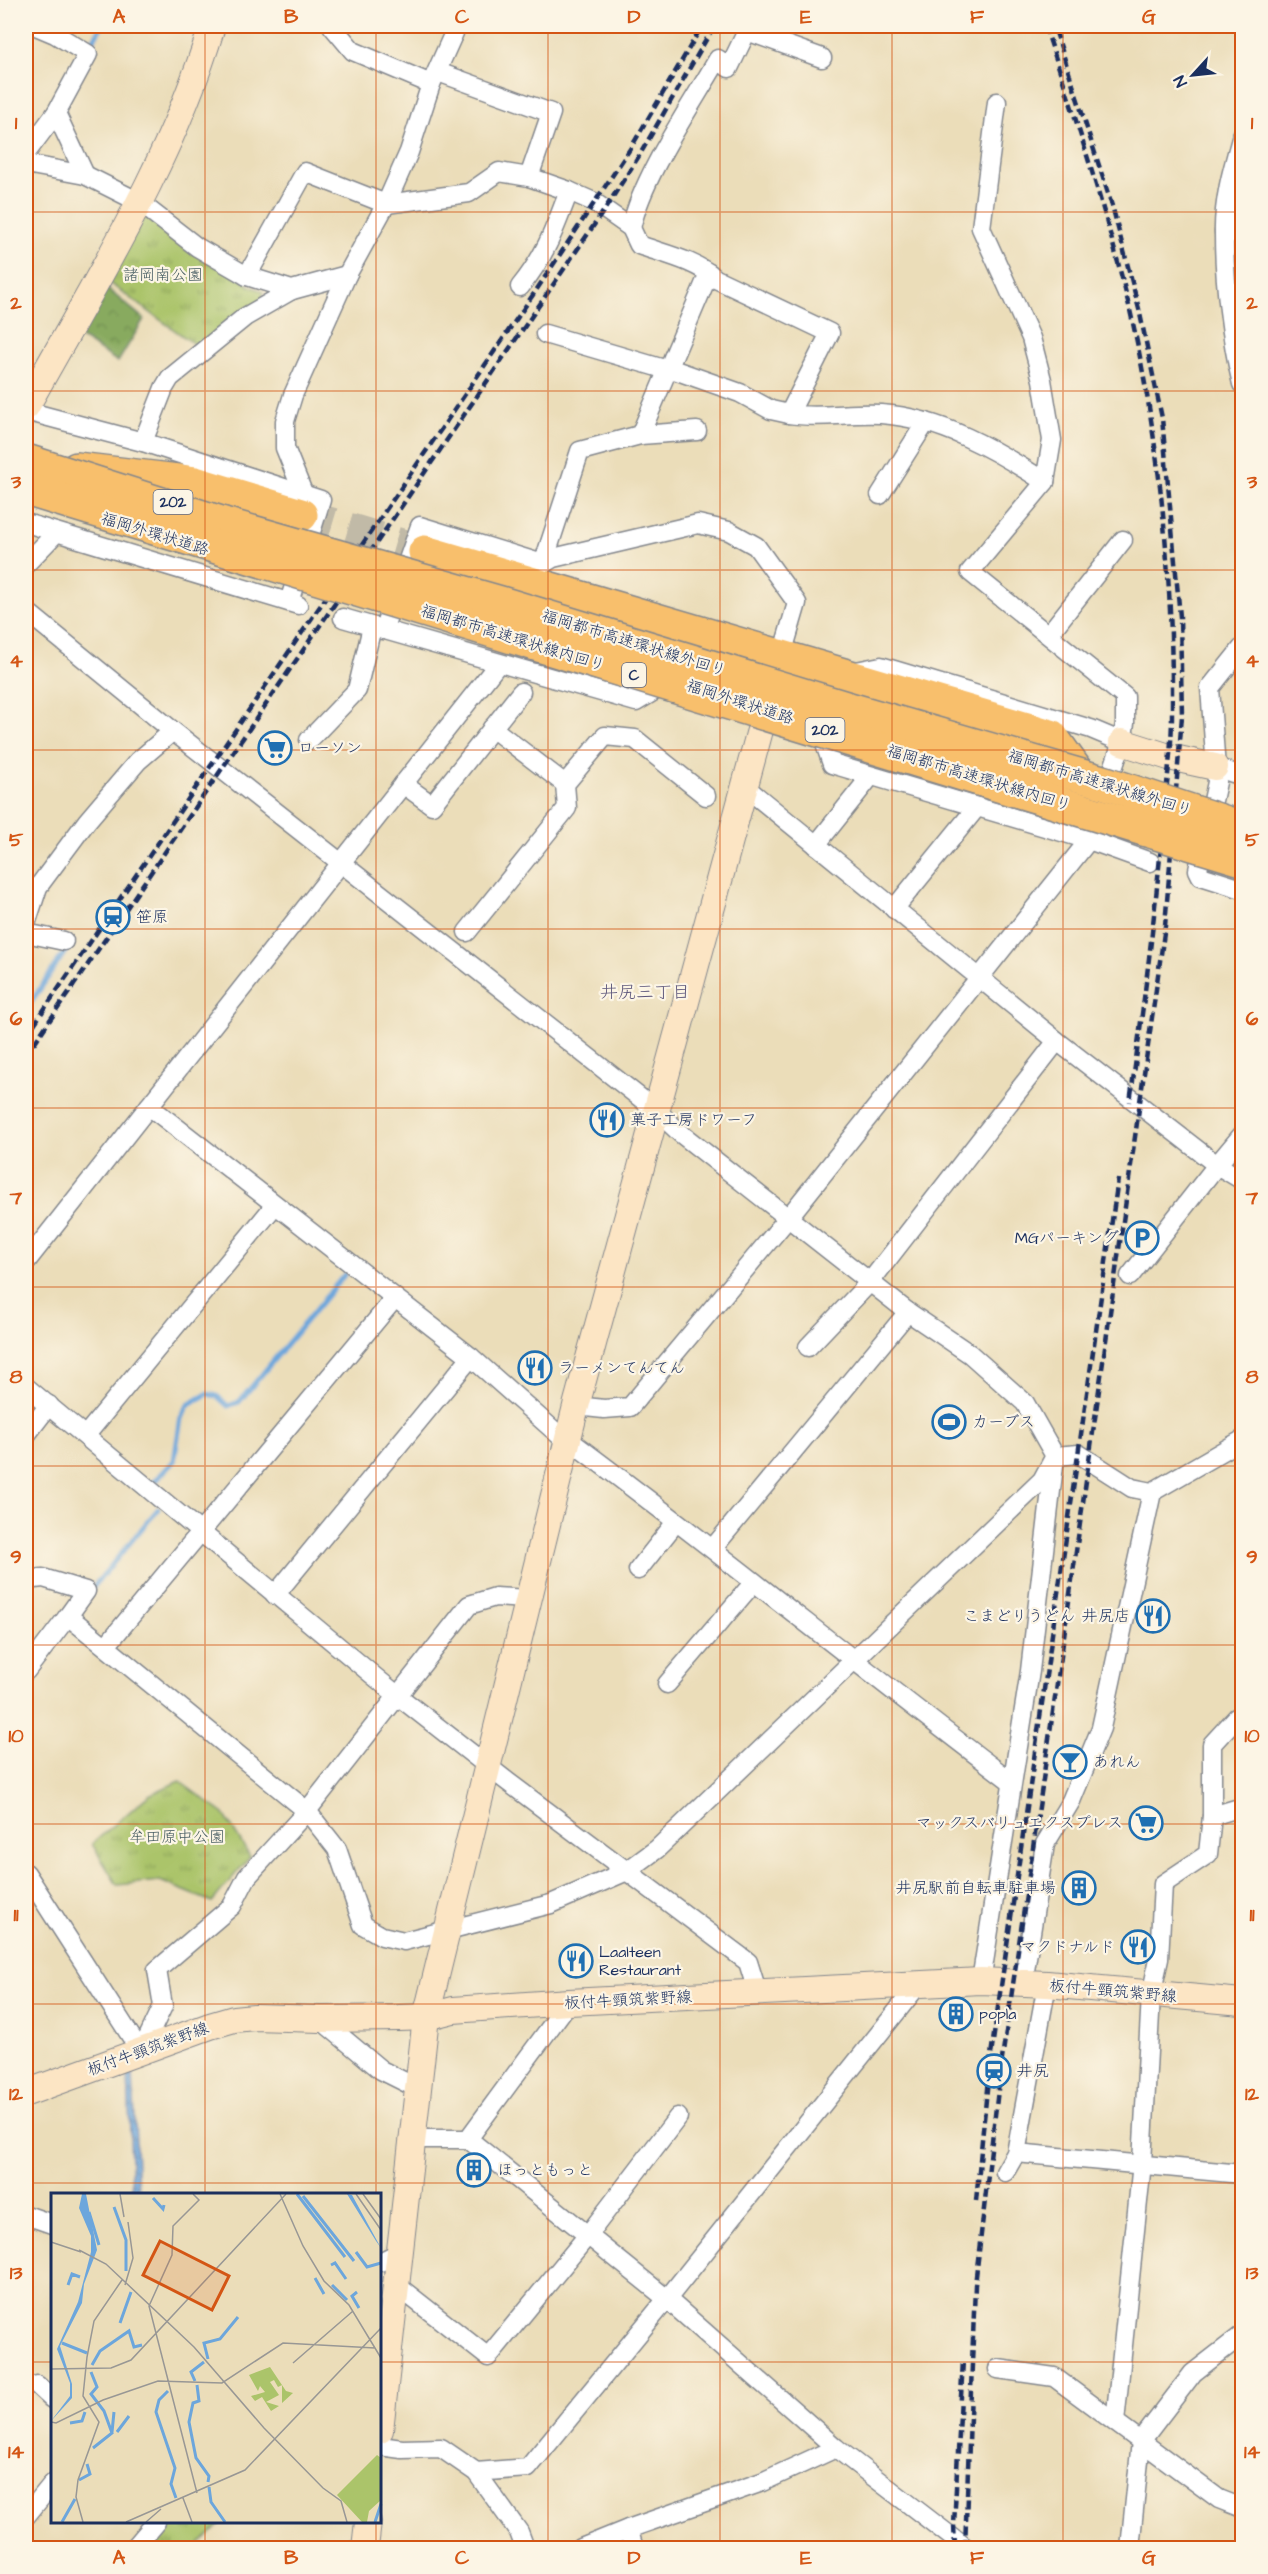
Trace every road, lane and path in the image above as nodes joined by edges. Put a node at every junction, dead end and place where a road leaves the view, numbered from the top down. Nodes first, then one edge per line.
1 (36, 26) edge
2 (212, 26) edge
3 (332, 26) edge
4 (457, 26) edge
5 (822, 58) dead end
6 (434, 78) junction
7 (997, 102) dead end
8 (56, 113) junction
9 (1242, 135) edge
10 (26, 153) edge
11 (26, 164) edge
12 (85, 175) junction
13 (530, 177) junction
14 (569, 191) junction
15 (139, 202) junction
16 (386, 204) junction
17 (631, 228) junction
18 (1224, 232) junction
19 (1242, 234) edge
20 (710, 273) junction
21 (348, 275) junction
22 (247, 276) junction
23 (520, 286) dead end
24 (292, 290) junction
25 (545, 334) dead end
26 (669, 368) junction
27 (1242, 384) edge
28 (26, 409) edge
29 (789, 414) junction
30 (926, 422) junction
31 (697, 431) dead end
32 (640, 435) junction
33 (143, 442) junction
34 (34, 462) edge
35 (1045, 482) junction
36 (26, 489) edge
37 (26, 495) edge
38 (880, 495) dead end
39 (300, 516) junction
40 (26, 523) edge
41 (56, 533) junction
42 (1123, 540) dead end
43 (26, 564) edge
44 (421, 564) tunnel mouth
45 (543, 564) junction
46 (291, 594) junction
47 (26, 611) edge
48 (343, 618) dead end
49 (387, 623) junction
50 (1049, 634) junction
51 (1242, 648) edge
52 (498, 664) junction
53 (838, 674) junction
54 (679, 683) junction
55 (521, 692) dead end
56 (769, 695) junction
57 (492, 728) junction
58 (173, 731) junction
59 (309, 740) dead end
60 (1122, 742) junction
61 (826, 747) junction
62 (1215, 767) junction
63 (871, 776) junction
64 (1242, 776) edge
65 (403, 784) junction
66 (565, 784) junction
67 (744, 786) junction
68 (978, 793) junction
69 (705, 796) dead end
70 (1094, 804) junction
71 (1242, 826) edge
72 (1206, 830) junction
73 (816, 845) junction
74 (1242, 858) edge
75 (342, 862) junction
76 (1150, 862) dead end
77 (1242, 889) edge
78 (894, 909) junction
79 (26, 924) edge
80 (467, 932) dead end
81 (26, 933) edge
82 (64, 941) dead end
83 (980, 978) junction
84 (1057, 1041) junction
85 (149, 1106) junction
86 (657, 1111) junction
87 (1242, 1135) edge
88 (1217, 1165) junction
89 (1242, 1180) edge
90 (275, 1205) junction
91 (788, 1218) junction
92 (26, 1262) edge
93 (1130, 1276) dead end
94 (870, 1282) junction
95 (396, 1298) junction
96 (908, 1312) junction
97 (808, 1347) dead end
98 (471, 1357) junction
99 (26, 1387) edge
100 (49, 1406) junction
101 (576, 1406) junction
102 (26, 1435) edge
103 (86, 1436) junction
104 (569, 1440) junction
105 (1242, 1440) edge
106 (1055, 1456) junction
107 (1152, 1492) junction
108 (676, 1522) junction
109 (200, 1532) junction
110 (713, 1548) junction
111 (638, 1570) dead end
112 (26, 1580) edge
113 (754, 1582) junction
114 (275, 1595) junction
115 (527, 1599) junction
116 (68, 1616) junction
117 (106, 1646) junction
118 (854, 1661) junction
119 (26, 1671) edge
120 (667, 1684) dead end
121 (398, 1695) junction
122 (1242, 1715) edge
123 (487, 1765) junction
124 (1012, 1782) junction
125 (1242, 1807) edge
126 (307, 1811) junction
127 (1212, 1816) junction
128 (627, 1871) junction
129 (26, 1873) edge
130 (447, 1930) junction
131 (981, 1981) junction
132 (1035, 1984) junction
133 (918, 1985) junction
134 (758, 1994) junction
135 (1151, 1995) junction
136 (569, 2002) junction
137 (1240, 2005) edge
138 (426, 2017) junction
139 (320, 2019) junction
140 (141, 2052) junction
141 (417, 2088) junction
142 (26, 2093) edge
143 (678, 2117) dead end
144 (412, 2139) junction
145 (468, 2139) junction
146 (1016, 2153) junction
147 (1142, 2163) junction
148 (1005, 2172) dead end
149 (1242, 2174) edge
150 (26, 2215) edge
151 (51, 2224) edge
152 (588, 2235) junction
153 (389, 2258) edge
154 (395, 2284) junction
155 (667, 2299) junction
156 (1242, 2336) edge
157 (998, 2369) dead end
158 (37, 2385) dead end
159 (51, 2398) edge
160 (381, 2420) edge
161 (1115, 2422) junction
162 (1141, 2441) junction
163 (381, 2446) edge
164 (836, 2448) junction
165 (476, 2472) junction
166 (51, 2485) edge
167 (1242, 2508) edge
168 (28, 2509) edge
169 (155, 2523) edge
170 (368, 2523) edge
171 (939, 2528) junction
172 (628, 2529) junction
173 (134, 2548) edge
174 (365, 2548) edge
175 (525, 2548) edge
176 (581, 2548) edge
177 (634, 2548) edge
178 (940, 2548) edge
179 (966, 2548) edge
180 (1130, 2548) edge

1 - 8 street
2 - 15 street
3 - 6 street
4 - 6 street
5 - 17 street
6 - 13 street
6 - 16 street
7 - 35 street
8 - 10 street
8 - 12 street
9 - 18 street
11 - 12 street
12 - 15 street
13 - 14 street
13 - 16 street
14 - 17 street
14 - 23 street
15 - 22 street
15 - 28 street
16 - 21 street
16 - 22 street
17 - 20 street
18 - 19 street
18 - 27 street
20 - 26 street
20 - 29 street
21 - 24 street
21 - 39 street
22 - 24 street
24 - 33 street
25 - 26 street
26 - 29 street
26 - 32 street
28 - 33 street
29 - 30 street
30 - 35 street
30 - 38 street
31 - 32 street
32 - 45 street
33 - 39 street
34 - 39 highway
34 - 71 highway, 福岡都市高速環状線外回り / C, bridge
35 - 50 street
36 - 74 highway, 福岡都市高速環状線内回り / C, bridge
37 - 46 highway, 福岡外環状道路 / 202
39 - 46 street
40 - 41 street
41 - 43 street
41 - 46 street
42 - 50 street
44 - 56 highway
45 - 49 street
45 - 56 street
47 - 58 street
48 - 49 street
49 - 52 street
49 - 54 highway, 福岡外環状道路
49 - 59 street
50 - 60 street
51 - 62 street
52 - 54 street
52 - 65 street
53 - 56 highway
53 - 60 street
53 - 70 highway
54 - 56 highway
55 - 57 street
56 - 61 highway
56 - 67 street
56 - 68 highway, 福岡外環状道路 / 202
56 - 70 highway, 福岡外環状道路 / 202
57 - 65 street
57 - 66 street
58 - 75 street
58 - 79 street
60 - 62 street
60 - 70 street
61 - 63 street
61 - 68 highway
62 - 64 street
62 - 72 street
63 - 68 street
63 - 73 street
65 - 75 street
66 - 69 street
66 - 80 street
67 - 73 street
67 - 86 street
68 - 70 highway, 福岡外環状道路 / 202
68 - 78 street
70 - 72 highway, 福岡外環状道路 / 202
70 - 76 street
70 - 83 street
71 - 72 highway, 福岡外環状道路 / 202
72 - 74 highway, 福岡外環状道路 / 202
72 - 77 street
73 - 78 street
75 - 85 street
75 - 86 street
78 - 83 street
81 - 82 street
83 - 84 street
83 - 91 street
84 - 88 street
84 - 94 street
85 - 90 street
85 - 92 street
86 - 91 street
86 - 101 street
87 - 88 street
88 - 89 street
88 - 93 street
90 - 95 street
90 - 103 street
91 - 94 street
91 - 101 street
94 - 96 street
94 - 97 street
95 - 98 street
95 - 109 street
96 - 106 street
96 - 110 street
98 - 104 street
98 - 114 street
99 - 100 street
100 - 102 street
100 - 103 street
101 - 104 street
103 - 109 street
104 - 108 street
104 - 115 street
105 - 107 street
106 - 107 street
106 - 118 street
106 - 124 street
107 - 132 street
108 - 110 street
108 - 111 street
109 - 114 street
109 - 117 street
110 - 113 street
112 - 116 street
113 - 118 street
113 - 120 street
114 - 121 street
115 - 121 street
115 - 123 street
116 - 117 street
116 - 119 street
117 - 126 street
118 - 124 street
118 - 128 street
121 - 123 street
121 - 126 street
122 - 127 street
123 - 128 street
123 - 130 street
124 - 131 street
125 - 127 street
126 - 130 street
126 - 140 street
127 - 135 street
128 - 130 street
128 - 134 street
129 - 140 street
130 - 138 street
131 - 132 street, 板付牛頸筑紫野線
131 - 133 street, 板付牛頸筑紫野線
132 - 135 street, 板付牛頸筑紫野線
132 - 146 street
133 - 134 street, 板付牛頸筑紫野線
133 - 155 street
134 - 136 street, 板付牛頸筑紫野線
135 - 137 street, 板付牛頸筑紫野線
135 - 147 street
136 - 138 street, 板付牛頸筑紫野線
136 - 145 street
138 - 139 street, 板付牛頸筑紫野線
138 - 141 street
139 - 140 street, 板付牛頸筑紫野線
139 - 141 street
140 - 142 street, 板付牛頸筑紫野線
141 - 144 street
143 - 152 street
144 - 145 street
144 - 153 street
145 - 152 street
146 - 147 street
146 - 148 street
147 - 149 street
147 - 161 street
150 - 151 street
152 - 154 street
152 - 155 street
153 - 154 street
154 - 160 street
155 - 164 street
155 - 165 street
156 - 162 street
157 - 161 street
158 - 159 street
161 - 162 street
162 - 167 street
162 - 180 street
163 - 165 street
164 - 171 street
164 - 172 street
165 - 175 street
166 - 168 street
169 - 173 street
170 - 174 street
171 - 178 street
171 - 179 street
172 - 176 street
172 - 177 street

